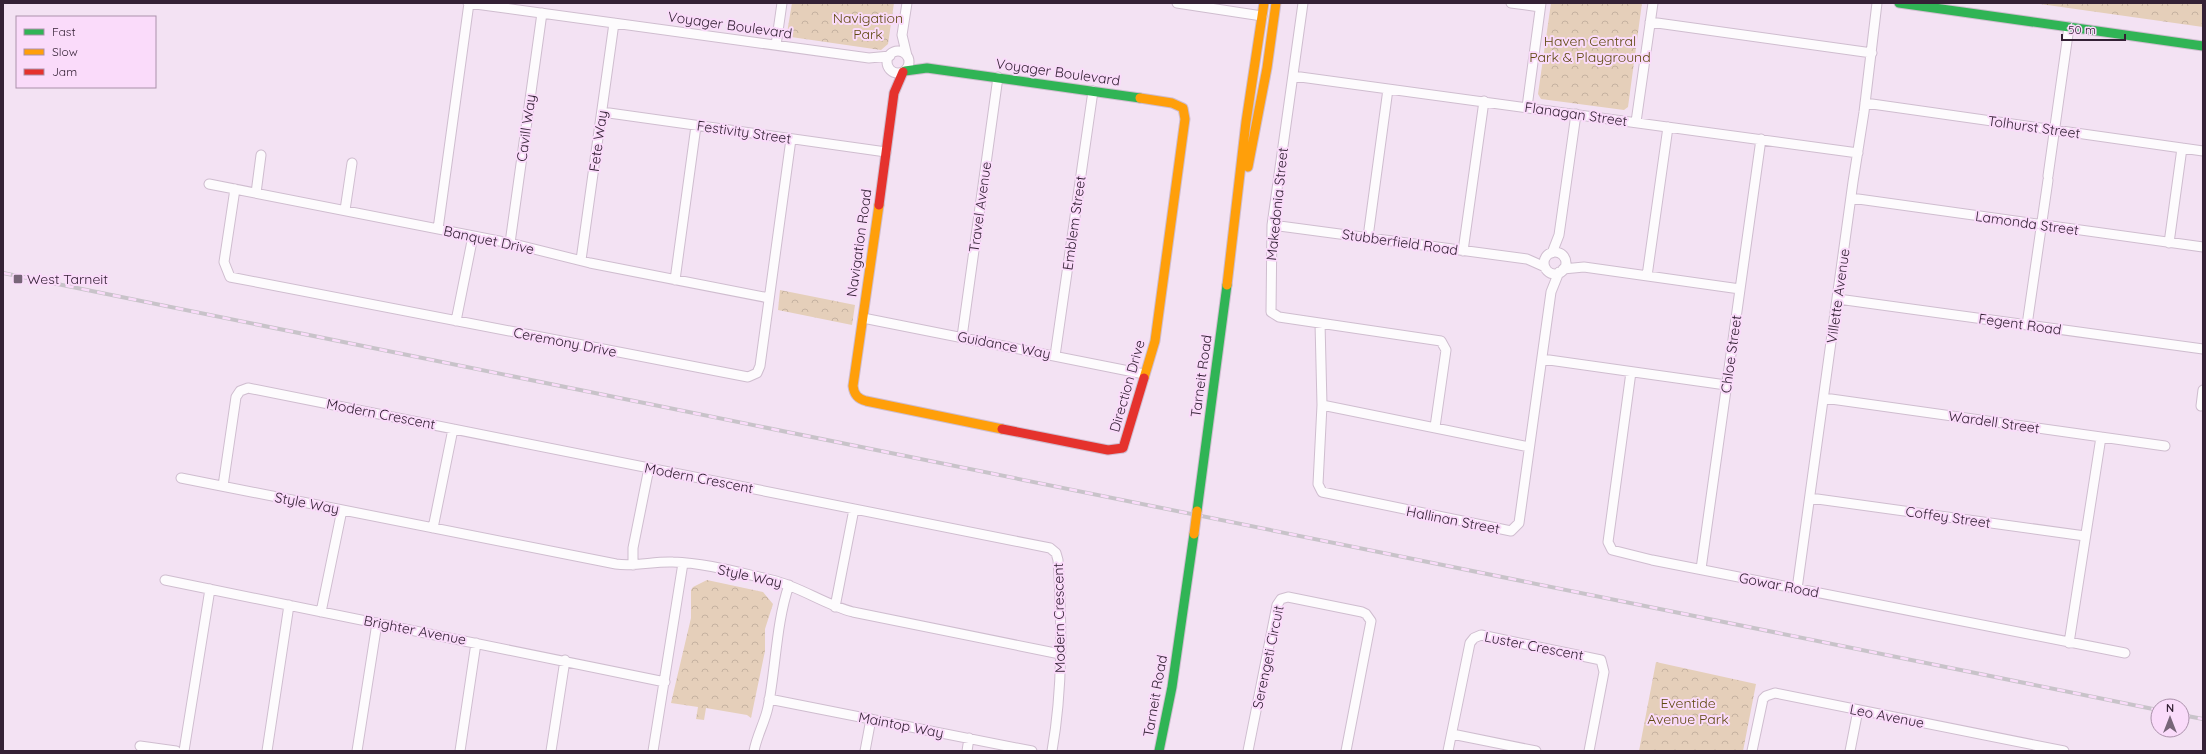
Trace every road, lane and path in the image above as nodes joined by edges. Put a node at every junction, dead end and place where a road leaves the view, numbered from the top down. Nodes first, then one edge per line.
1 (468, 3) edge
2 (782, 3) edge
3 (907, 3) edge
4 (1177, 3) edge
5 (1264, 3) edge
6 (1272, 3) edge
7 (1276, 3) edge
8 (1303, 3) edge
9 (1511, 3) edge
10 (1653, 3) edge
11 (1877, 3) edge
12 (1899, 3) edge
13 (1202, 5) edge
14 (1541, 5) edge
15 (542, 14) junction
16 (1262, 16) junction
17 (1650, 22) junction
18 (614, 23) junction
19 (2069, 27) junction
20 (1272, 33) junction
21 (902, 35) junction
22 (776, 45) junction
23 (2203, 46) edge
24 (1872, 53) junction
25 (891, 55) junction
26 (908, 57) junction
27 (869, 58) junction
28 (927, 68) junction
29 (890, 70) junction
30 (904, 72) junction
31 (1293, 76) junction
32 (998, 77) junction
33 (1388, 89) junction
34 (1092, 91) junction
35 (894, 93) junction
36 (1484, 101) junction
37 (1865, 103) junction
38 (1527, 107) junction
39 (1183, 108) joint
40 (602, 112) junction
41 (1576, 114) junction
42 (1636, 122) junction
43 (696, 126) junction
44 (1668, 126) junction
45 (2054, 130) junction
46 (791, 139) junction
47 (1761, 139) junction
48 (2182, 148) junction
49 (2203, 151) edge
50 (886, 152) junction
51 (1858, 153) junction
52 (261, 155) dead end
53 (352, 163) dead end
54 (209, 184) dead end
55 (235, 189) junction
56 (256, 192) junction
57 (1851, 198) junction
58 (345, 210) junction
59 (1235, 222) junction
60 (1272, 225) junction
61 (2041, 225) junction
62 (438, 229) junction
63 (1559, 235) junction
64 (473, 236) junction
65 (1368, 237) junction
66 (510, 243) junction
67 (2169, 243) junction
68 (2203, 248) edge
69 (1463, 251) junction
70 (1549, 255) junction
71 (1563, 257) junction
72 (1527, 259) junction
73 (581, 260) junction
74 (1584, 267) junction
75 (1547, 269) junction
76 (1561, 271) junction
77 (1647, 276) junction
78 (675, 280) junction
79 (1740, 289) junction
80 (1551, 292) junction
81 (769, 298) junction
82 (1838, 299) junction
83 (863, 318) junction
84 (456, 321) junction
85 (1320, 323) junction
86 (2027, 325) junction
87 (962, 337) junction
88 (2203, 349) edge
89 (1055, 356) junction
90 (1542, 359) junction
91 (1631, 372) junction
92 (1144, 374) junction
93 (1726, 385) junction
94 (2203, 390) edge
95 (857, 397) joint
96 (1824, 398) junction
97 (1322, 405) junction
98 (2200, 406) dead end
99 (1435, 427) junction
100 (453, 428) junction
101 (2101, 437) junction
102 (2165, 446) dead end
103 (1529, 447) junction
104 (649, 468) junction
105 (181, 478) dead end
106 (223, 486) junction
107 (1810, 498) junction
108 (854, 509) junction
109 (342, 510) junction
110 (434, 528) junction
111 (2085, 536) junction
112 (683, 563) junction
113 (633, 565) junction
114 (1701, 570) junction
115 (165, 580) dead end
116 (789, 585) junction
117 (210, 589) junction
118 (1797, 589) junction
119 (289, 605) junction
120 (835, 607) junction
121 (321, 612) junction
122 (378, 623) junction
123 (476, 642) junction
124 (2069, 643) junction
125 (2125, 653) dead end
126 (1060, 654) junction
127 (565, 660) junction
128 (665, 682) junction
129 (769, 699) junction
130 (1858, 710) junction
131 (870, 719) junction
132 (1452, 734) junction
133 (969, 738) junction
134 (140, 746) dead end
135 (176, 751) edge
136 (184, 751) edge
137 (267, 751) edge
138 (357, 751) edge
139 (460, 751) edge
140 (551, 751) edge
141 (653, 751) edge
142 (754, 751) edge
143 (865, 751) edge
144 (967, 751) edge
145 (1032, 751) edge
146 (1052, 751) edge
147 (1159, 751) edge
148 (1248, 751) edge
149 (1346, 751) edge
150 (1448, 751) edge
151 (1536, 751) edge
152 (1589, 751) edge
153 (1752, 751) edge
154 (1850, 751) edge
155 (2064, 751) edge

1 - 15 street, Voyager Boulevard
1 - 62 street
2 - 22 street
3 - 21 street
4 - 13 street
5 - 16 street, Tarneit Road
6 - 16 street
7 - 20 street
8 - 31 street, Makedonia Street
9 - 14 street
10 - 17 street
11 - 24 street, Villette Avenue
12 - 19 street
13 - 16 street
14 - 38 street
15 - 18 street, Voyager Boulevard
15 - 66 street, Cavill Way
16 - 20 street
16 - 59 street, Tarneit Road
17 - 24 street
17 - 42 street
18 - 22 street, Voyager Boulevard
18 - 40 street, Fete Way
19 - 23 street
19 - 45 street
20 - 59 street
21 - 25 street
21 - 26 street
22 - 27 street, Voyager Boulevard
24 - 37 street, Villette Avenue
25 - 26 street
25 - 27 street, Voyager Boulevard
25 - 29 street
26 - 28 street, Voyager Boulevard
26 - 30 street
27 - 29 street, Voyager Boulevard
28 - 30 street, Voyager Boulevard
28 - 32 street, Voyager Boulevard
29 - 30 street
29 - 35 street, Navigation Road
30 - 35 street, Navigation Road
31 - 33 street, Flanagan Street
31 - 60 street, Makedonia Street
32 - 34 street, Voyager Boulevard
32 - 87 street, Travel Avenue
33 - 36 street, Flanagan Street
33 - 65 street
34 - 39 street, Voyager Boulevard
34 - 89 street, Emblem Street
35 - 50 street, Navigation Road
36 - 38 street, Flanagan Street
36 - 69 street
37 - 45 street, Tolhurst Street
37 - 51 street, Villette Avenue
38 - 41 street, Flanagan Street
39 - 92 street, Direction Drive
40 - 43 street, Festivity Street
40 - 73 street, Fete Way
41 - 42 street, Flanagan Street
41 - 63 street
42 - 44 street, Flanagan Street
43 - 46 street, Festivity Street
43 - 78 street
44 - 47 street, Flanagan Street
44 - 77 street
45 - 48 street, Tolhurst Street
45 - 61 street
46 - 50 street, Festivity Street
46 - 81 street, Ceremony Drive
47 - 51 street, Flanagan Street
47 - 79 street, Chloe Street
48 - 49 street, Tolhurst Street
48 - 67 street
50 - 83 street, Navigation Road
51 - 57 street, Villette Avenue
52 - 56 street
53 - 58 street
54 - 55 street, Banquet Drive
55 - 56 street, Banquet Drive
55 - 84 street, Ceremony Drive
56 - 58 street, Banquet Drive
57 - 61 street, Lamonda Street
57 - 82 street, Villette Avenue
58 - 62 street, Banquet Drive
59 - 147 street, Tarneit Road, bridge
60 - 65 street, Stubberfield Road
60 - 85 street, Makedonia Street
61 - 67 street, Lamonda Street
61 - 86 street
62 - 64 street, Banquet Drive
63 - 70 street, Hallinan Street
63 - 71 street, Hallinan Street
64 - 66 street, Banquet Drive
64 - 84 street
65 - 69 street, Stubberfield Road
66 - 73 street, Banquet Drive
67 - 68 street, Lamonda Street
69 - 72 street, Stubberfield Road
70 - 71 street, Stubberfield Road
70 - 72 street, Stubberfield Road
70 - 75 street, Hallinan Street
71 - 74 street
71 - 76 street, Hallinan Street
72 - 75 street, Stubberfield Road
73 - 78 street, Banquet Drive
74 - 76 street
74 - 77 street
75 - 76 street
75 - 80 street, Hallinan Street
76 - 80 street, Hallinan Street
77 - 79 street
78 - 81 street, Banquet Drive
79 - 93 street, Chloe Street
80 - 90 street, Hallinan Street
81 - 84 street, Ceremony Drive
82 - 86 street, Fegent Road
82 - 96 street, Villette Avenue
83 - 87 street, Guidance Way
83 - 95 street, Navigation Road
85 - 97 street, Hallinan Street
85 - 99 street, Makedonia Street
86 - 88 street, Fegent Road
87 - 89 street, Guidance Way
89 - 92 street, Guidance Way
90 - 91 street
90 - 103 street, Hallinan Street
91 - 93 street
91 - 114 street, Gowar Road
92 - 95 street, Direction Drive
93 - 114 street, Chloe Street
94 - 98 street
96 - 101 street, Wardell Street
96 - 107 street, Villette Avenue
97 - 99 street
97 - 103 street, Hallinan Street
99 - 103 street
100 - 104 street, Modern Crescent
100 - 106 street, Modern Crescent
100 - 110 street
101 - 102 street, Wardell Street
101 - 111 street
104 - 108 street, Modern Crescent
104 - 113 street
105 - 106 street, Style Way
106 - 109 street, Style Way
107 - 111 street, Coffey Street
107 - 118 street, Villette Avenue
108 - 120 street
108 - 126 street, Modern Crescent
109 - 110 street, Style Way
109 - 121 street
110 - 113 street, Style Way
111 - 124 street
112 - 113 street, Style Way
112 - 116 street, Style Way
112 - 128 street
114 - 118 street, Gowar Road
115 - 117 street, Brighter Avenue
116 - 120 street, Style Way
116 - 129 street
117 - 119 street, Brighter Avenue
117 - 136 street
118 - 124 street, Gowar Road
119 - 121 street, Brighter Avenue
119 - 137 street
120 - 126 street, Style Way
121 - 122 street, Brighter Avenue
122 - 123 street, Brighter Avenue
122 - 138 street
123 - 127 street, Brighter Avenue
123 - 139 street
124 - 125 street, Gowar Road
126 - 146 street, Modern Crescent
127 - 128 street, Brighter Avenue
127 - 140 street
128 - 141 street
129 - 131 street, Maintop Way
129 - 142 street
130 - 153 street, Leo Avenue
130 - 154 street
130 - 155 street, Leo Avenue
131 - 133 street, Maintop Way
131 - 143 street
132 - 150 street
132 - 151 street
132 - 152 street, Luster Crescent
133 - 144 street
133 - 145 street, Maintop Way
134 - 135 street
148 - 149 street, Serengeti Circuit

